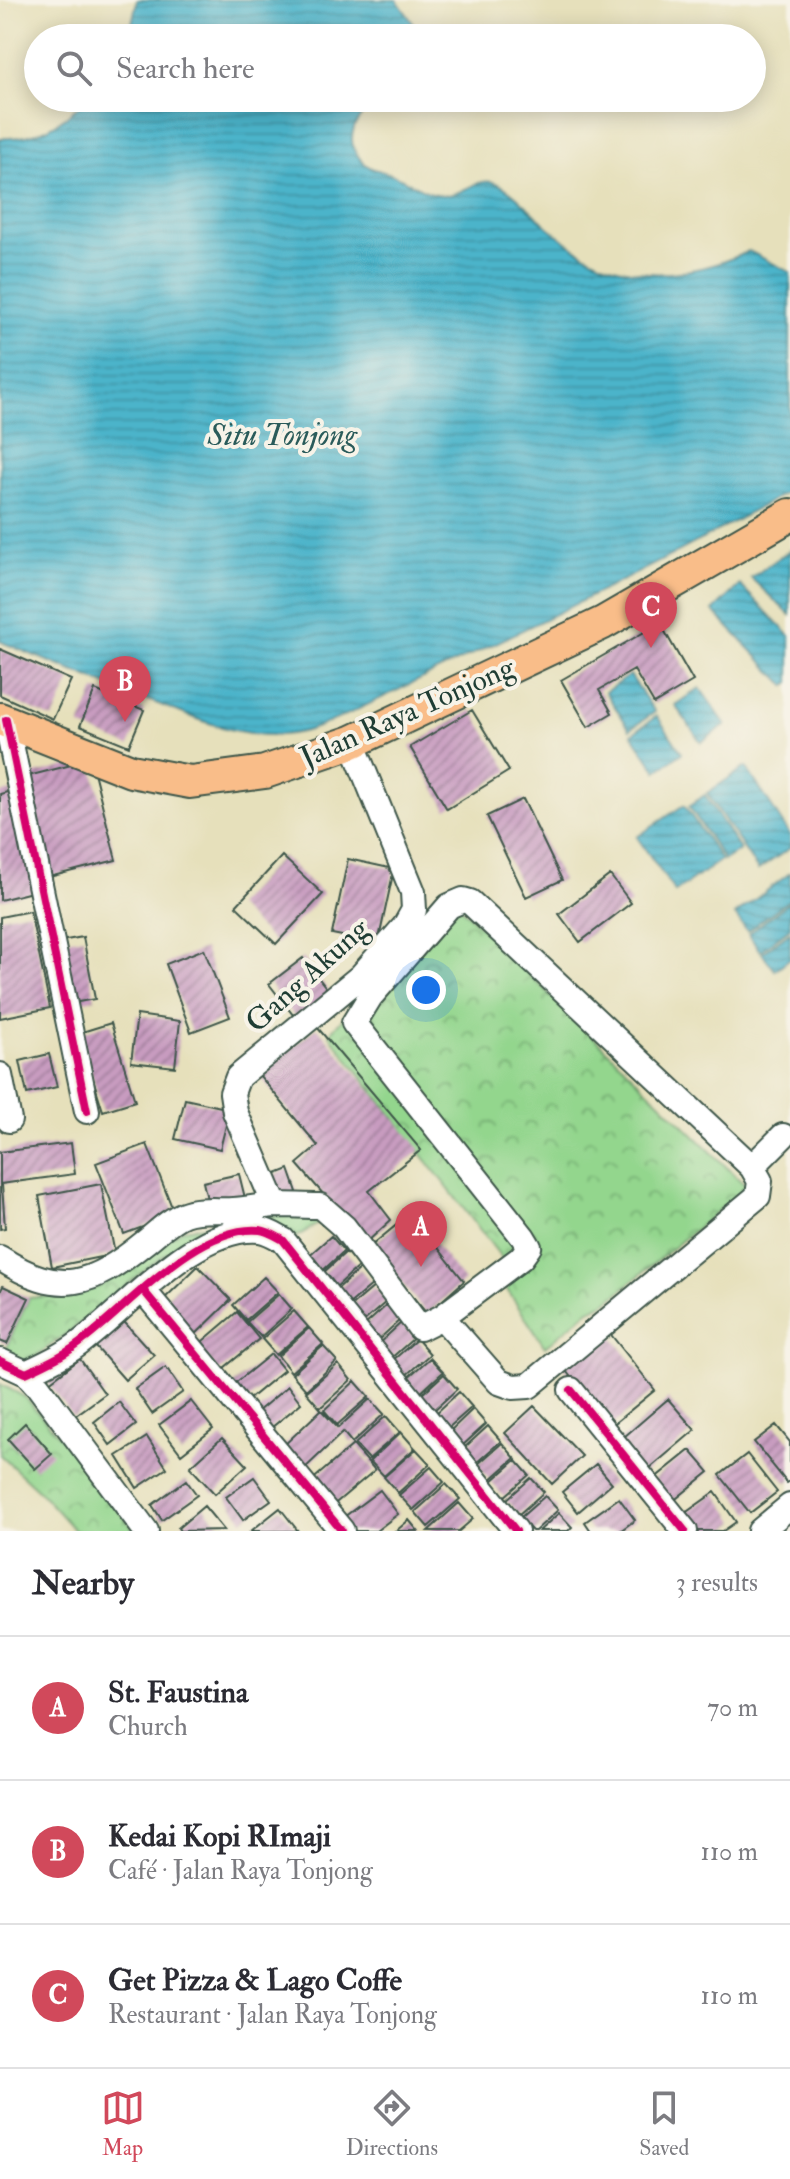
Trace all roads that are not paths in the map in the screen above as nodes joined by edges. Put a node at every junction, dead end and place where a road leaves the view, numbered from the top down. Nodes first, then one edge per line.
1 (790, 515) edge
2 (3, 720) edge
3 (352, 742) junction
4 (0, 1075) edge
5 (87, 1111) dead end
6 (9, 1120) dead end
7 (783, 1136) dead end
8 (752, 1167) junction
9 (275, 1205) junction
10 (0, 1258) edge
11 (143, 1290) junction
12 (442, 1317) junction
13 (0, 1361) edge
14 (26, 1373) junction
15 (571, 1390) dead end
16 (790, 1506) edge
17 (146, 1531) edge
18 (342, 1531) edge
19 (516, 1531) edge
20 (685, 1531) edge
21 (760, 1531) edge

1 - 3 main road, Jalan Raya Tonjong
2 - 3 main road, Jalan Raya Tonjong
2 - 5 street
3 - 9 street, Gang Akung
4 - 6 street
7 - 8 street
8 - 12 street
8 - 12 street
9 - 10 street
9 - 12 street
11 - 14 street
11 - 18 street
11 - 19 street
13 - 14 street
14 - 17 street
15 - 20 street
16 - 21 street

